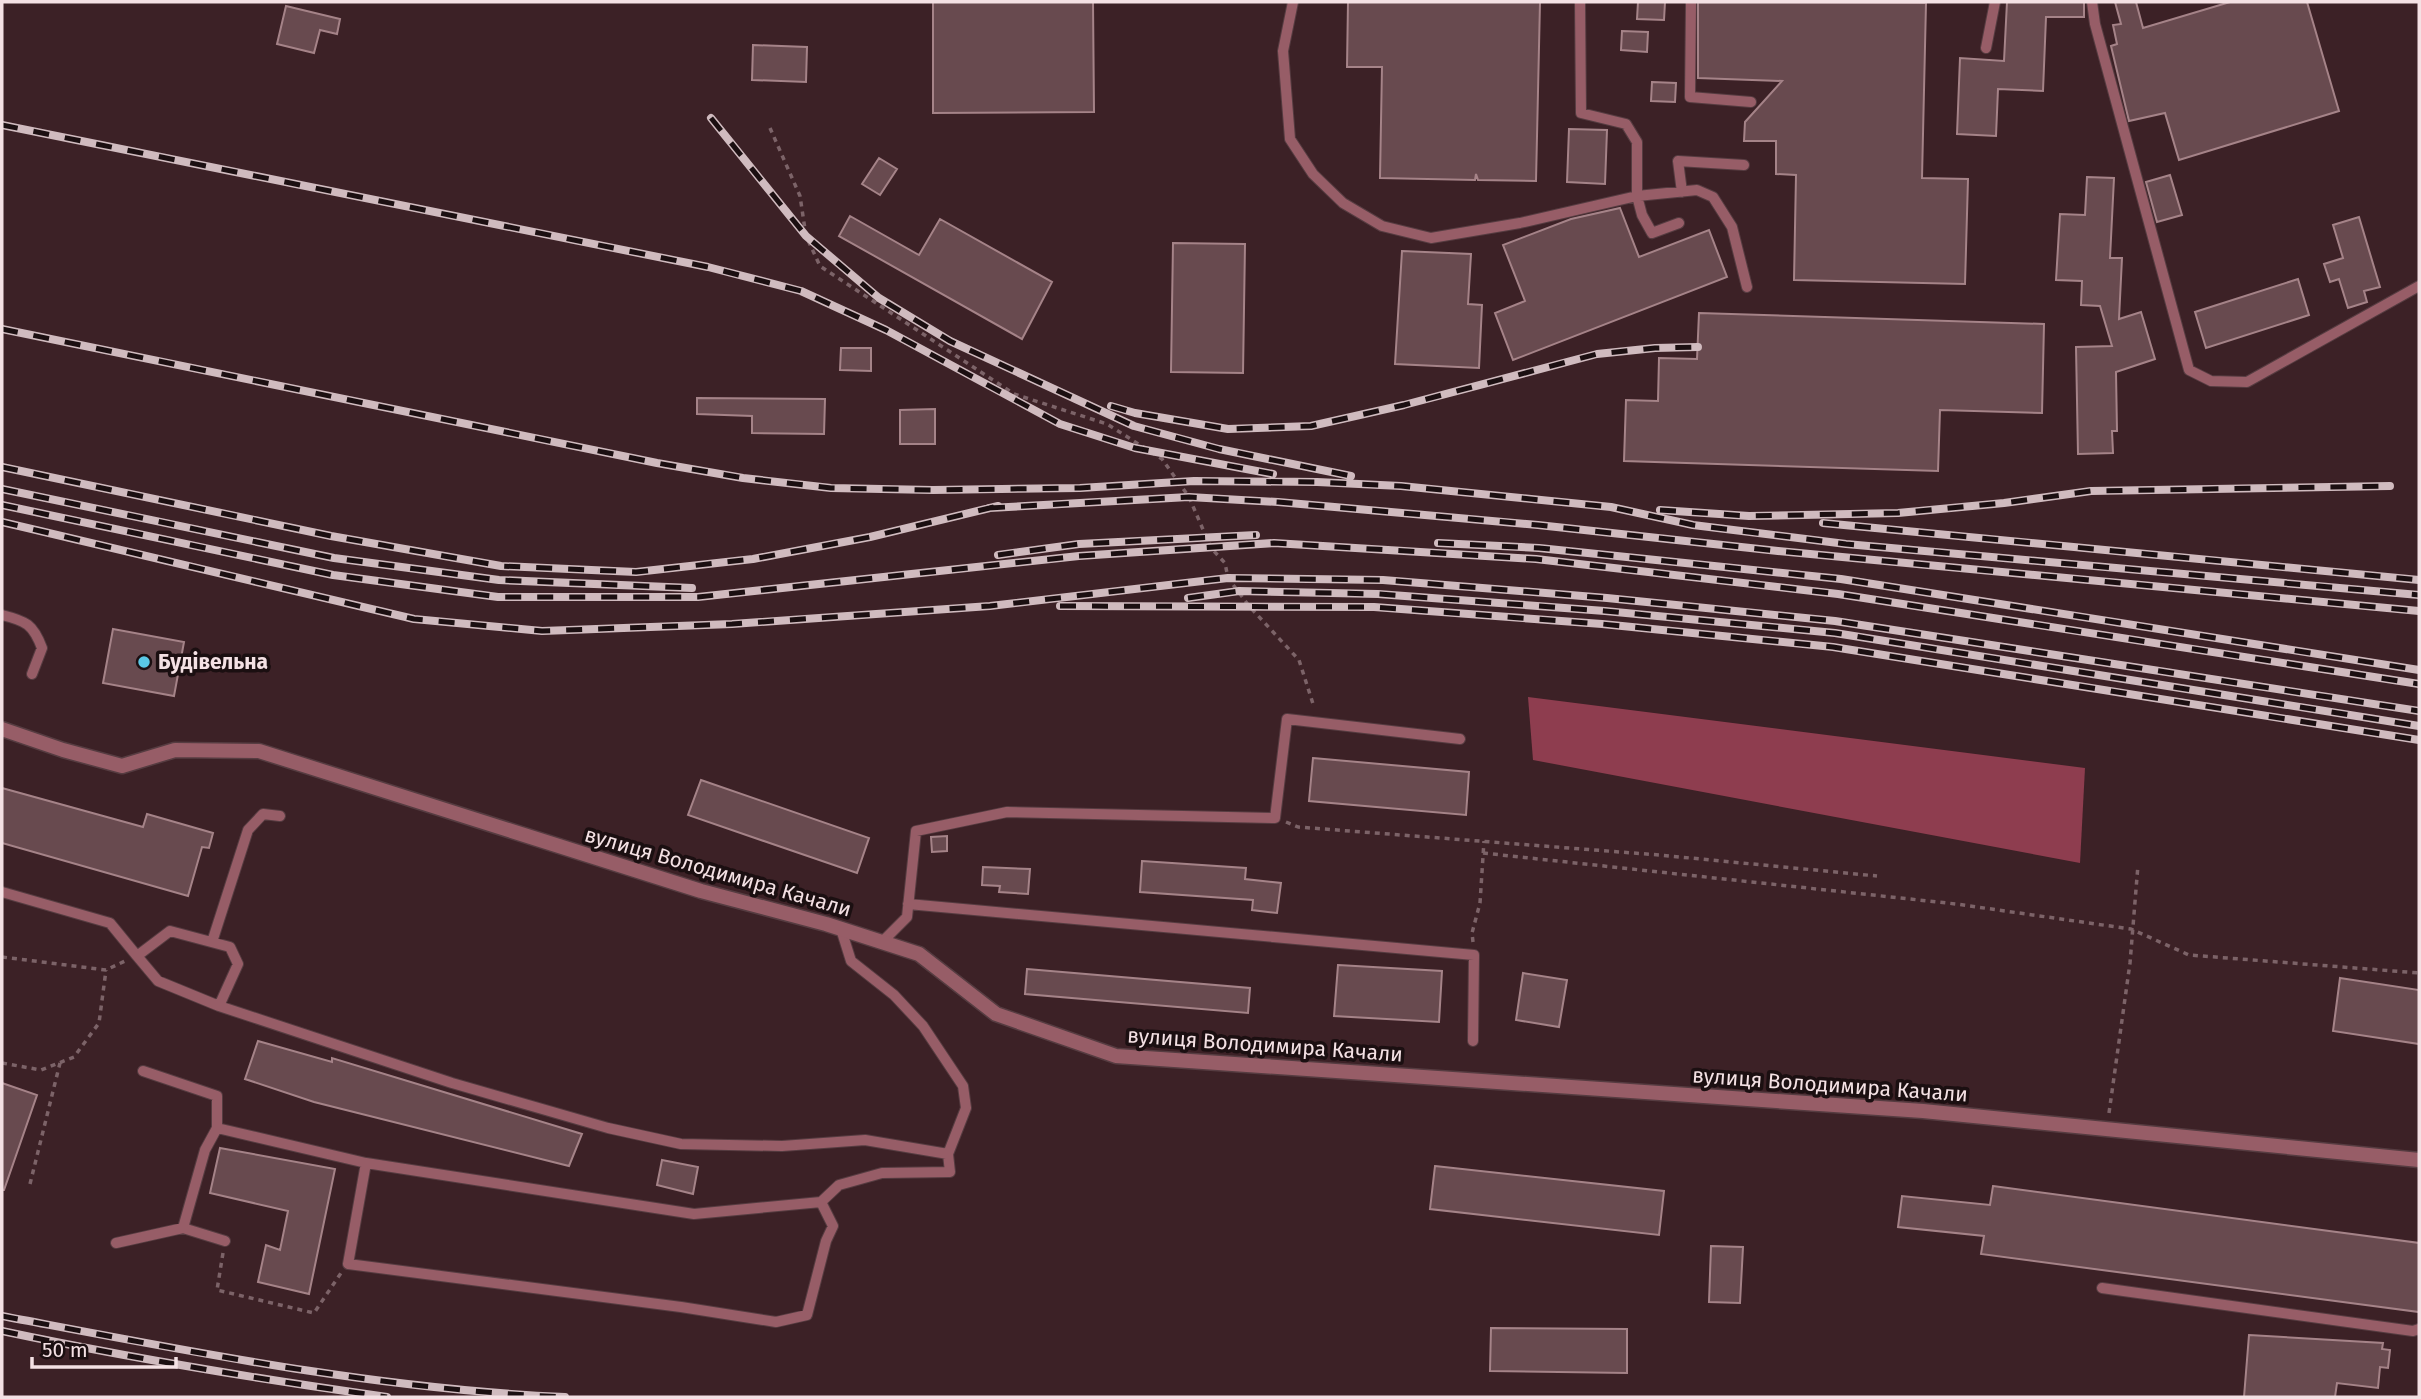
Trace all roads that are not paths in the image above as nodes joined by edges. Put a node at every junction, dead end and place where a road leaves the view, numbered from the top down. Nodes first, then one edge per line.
1 (1293, 2) edge
2 (1580, 2) edge
3 (1691, 2) edge
4 (1995, 2) edge
5 (2092, 2) edge
6 (1986, 48) dead end
7 (1751, 102) dead end
8 (1744, 165) dead end
9 (1682, 192) junction
10 (1637, 196) junction
11 (1679, 223) dead end
12 (2419, 286) edge
13 (1748, 287) dead end
14 (2, 615) edge
15 (32, 674) dead end
16 (2, 729) edge
17 (1460, 740) dead end
18 (280, 816) dead end
19 (2, 892) edge
20 (908, 904) junction
21 (841, 929) junction
22 (212, 942) junction
23 (882, 942) junction
24 (137, 956) junction
25 (219, 1006) junction
26 (1473, 1041) dead end
27 (143, 1071) dead end
28 (217, 1128) junction
29 (948, 1154) junction
30 (2419, 1160) edge
31 (366, 1163) junction
32 (821, 1202) junction
33 (183, 1228) junction
34 (225, 1241) road end
35 (116, 1243) dead end
36 (2102, 1288) dead end
37 (2419, 1329) edge

1 - 10 lane
2 - 10 lane
3 - 7 lane
4 - 6 lane
5 - 12 lane
8 - 9 lane
9 - 10 lane
9 - 13 lane
10 - 11 lane
14 - 15 lane
16 - 21 street, вулиця Володимира Качали
17 - 20 lane
18 - 22 lane
19 - 24 lane
20 - 23 lane
20 - 26 lane
21 - 23 street, вулиця Володимира Качали
21 - 29 lane
22 - 24 lane
22 - 25 lane
23 - 30 street, вулиця Володимира Качали
24 - 25 lane
25 - 29 lane
27 - 28 lane
28 - 31 lane
28 - 33 lane
29 - 32 lane
31 - 32 lane
31 - 32 lane
33 - 34 lane
33 - 35 lane
36 - 37 lane

